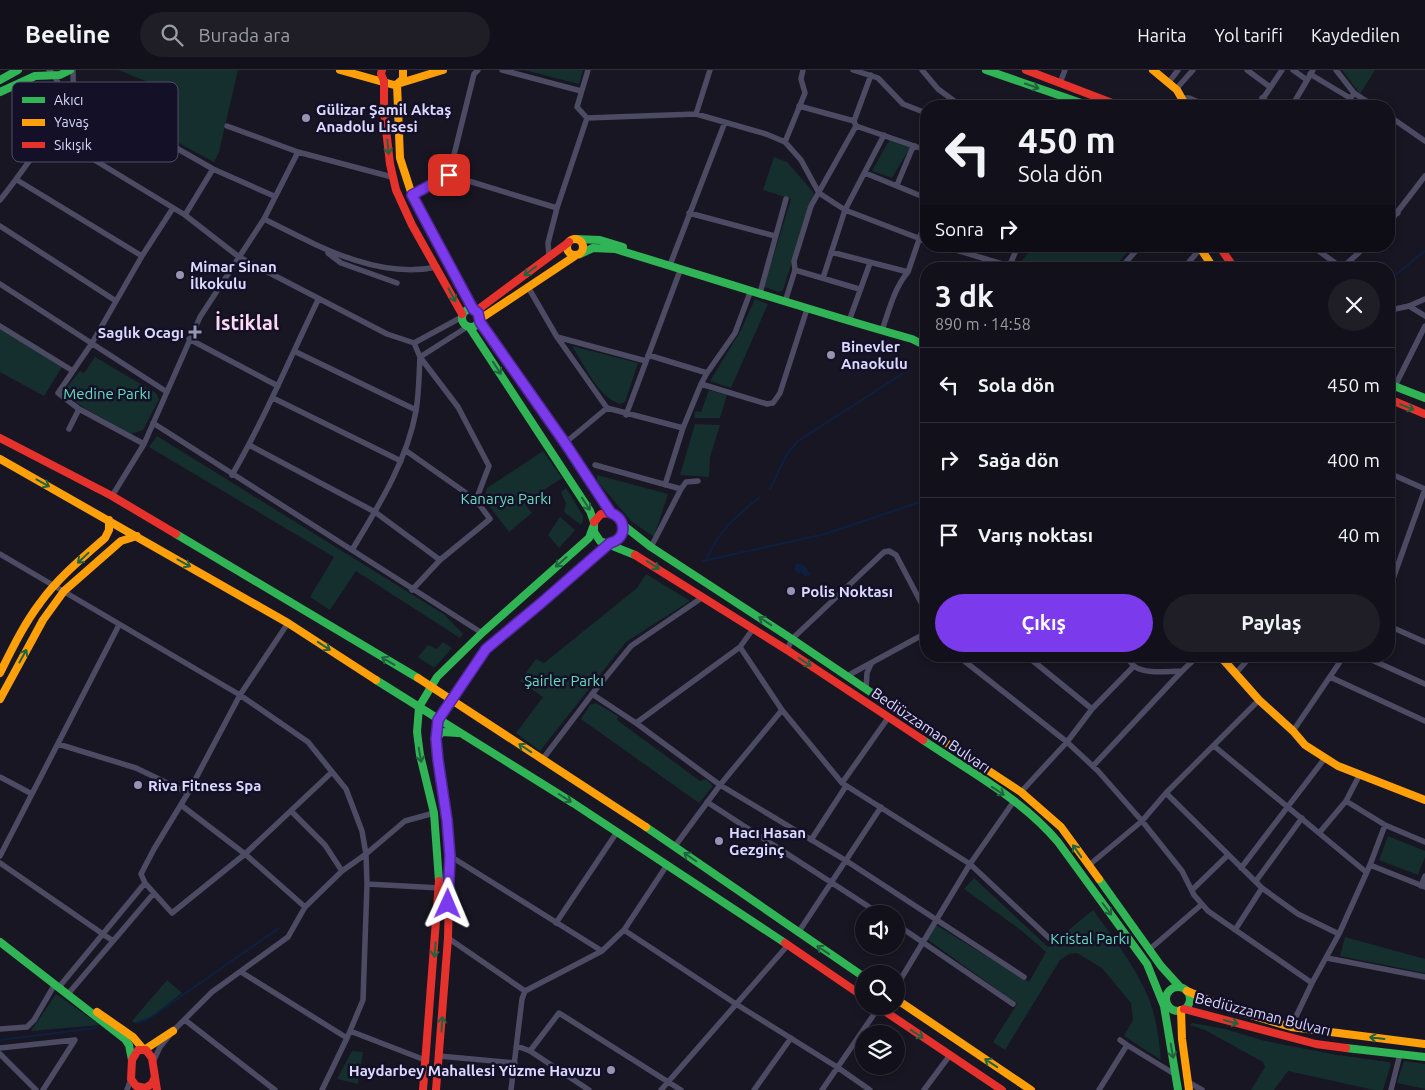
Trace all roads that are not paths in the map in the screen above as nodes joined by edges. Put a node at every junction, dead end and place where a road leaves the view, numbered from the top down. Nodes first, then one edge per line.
1 (18, 70) edge
2 (72, 70) edge
3 (340, 70) edge
4 (382, 70) edge
5 (403, 70) edge
6 (443, 70) edge
7 (478, 70) edge
8 (502, 70) edge
9 (588, 70) edge
10 (710, 70) edge
11 (803, 70) edge
12 (853, 70) edge
13 (922, 70) edge
14 (986, 70) edge
15 (1026, 70) edge
16 (1065, 70) edge
17 (1153, 70) edge
18 (1178, 70) edge
19 (1192, 70) edge
20 (1247, 70) edge
21 (1282, 70) edge
22 (1293, 70) edge
23 (1336, 70) edge
24 (52, 72) edge
25 (1312, 72) edge
26 (871, 75) junction
27 (367, 77) junction
28 (417, 78) junction
29 (0, 80) edge
30 (1307, 80) junction
31 (384, 81) junction
32 (21, 82) edge
33 (1169, 82) junction
34 (1060, 83) junction
35 (397, 84) junction
36 (12, 86) edge
37 (1270, 87) junction
38 (1177, 88) junction
39 (581, 91) junction
40 (0, 92) edge
41 (1352, 96) junction
42 (1183, 98) joint
43 (1262, 98) joint
44 (950, 100) edge
45 (1073, 100) edge
46 (1104, 100) edge
47 (1193, 100) edge
48 (1264, 100) edge
49 (1295, 100) edge
50 (1349, 100) edge
51 (1361, 100) edge
52 (384, 106) junction
53 (398, 106) junction
54 (799, 106) junction
55 (920, 111) edge
56 (696, 114) junction
57 (586, 118) junction
58 (1395, 120) edge
59 (725, 122) junction
60 (855, 124) junction
61 (227, 126) dead end
62 (884, 135) junction
63 (1425, 140) edge
64 (785, 142) junction
65 (915, 146) junction
66 (920, 148) edge
67 (178, 149) edge
68 (298, 152) junction
69 (30, 162) edge
70 (98, 162) edge
71 (213, 169) junction
72 (865, 173) junction
73 (449, 175) junction
74 (392, 176) junction
75 (1425, 176) edge
76 (17, 180) junction
77 (897, 185) junction
78 (819, 193) junction
79 (412, 195) junction
80 (920, 195) edge
81 (274, 196) junction
82 (786, 199) dead end
83 (0, 200) edge
84 (173, 208) junction
85 (557, 208) junction
86 (845, 210) junction
87 (1395, 210) edge
88 (1398, 212) junction
89 (689, 213) junction
90 (185, 215) junction
91 (1395, 216) edge
92 (264, 219) junction
93 (0, 226) edge
94 (776, 236) junction
95 (920, 239) edge
96 (572, 240) junction
97 (920, 246) edge
98 (323, 248) junction
99 (832, 252) junction
100 (962, 252) edge
101 (1135, 252) edge
102 (1196, 252) edge
103 (1320, 252) edge
104 (1359, 252) edge
105 (578, 255) junction
106 (142, 256) junction
107 (549, 256) junction
108 (239, 257) junction
109 (659, 262) junction
110 (993, 262) edge
111 (1126, 262) edge
112 (1188, 262) edge
113 (1333, 262) edge
114 (1348, 262) edge
115 (870, 263) junction
116 (670, 265) junction
117 (437, 267) junction
118 (681, 268) junction
119 (795, 270) junction
120 (908, 272) junction
121 (822, 278) junction
122 (397, 283) dead end
123 (0, 284) edge
124 (528, 288) junction
125 (859, 289) junction
126 (751, 290) junction
127 (760, 292) junction
128 (1425, 299) edge
129 (318, 300) junction
130 (116, 301) junction
131 (785, 302) junction
132 (1409, 306) junction
133 (807, 309) junction
134 (1395, 309) edge
135 (475, 310) junction
136 (462, 316) junction
137 (1425, 316) edge
138 (480, 320) junction
139 (849, 321) junction
140 (0, 326) edge
141 (1425, 326) edge
142 (469, 327) junction
143 (882, 330) junction
144 (557, 337) junction
145 (189, 339) junction
146 (92, 343) junction
147 (414, 343) junction
148 (920, 343) edge
149 (294, 351) junction
150 (420, 357) junction
151 (647, 358) junction
152 (73, 371) junction
153 (707, 373) junction
154 (1395, 380) edge
155 (702, 384) junction
156 (278, 386) junction
157 (1395, 386) edge
158 (167, 392) junction
159 (273, 398) junction
160 (1425, 398) edge
161 (1395, 402) edge
162 (79, 408) junction
163 (607, 408) junction
164 (416, 410) junction
165 (626, 414) junction
166 (1425, 414) edge
167 (154, 423) junction
168 (683, 428) junction
169 (69, 429) dead end
170 (0, 438) edge
171 (565, 443) junction
172 (144, 444) junction
173 (249, 445) junction
174 (405, 450) junction
175 (0, 459) edge
176 (401, 461) junction
177 (595, 465) dead end
178 (232, 475) junction
179 (1395, 476) edge
180 (698, 481) dead end
181 (665, 485) junction
182 (681, 489) junction
183 (1425, 489) edge
184 (112, 496) junction
185 (476, 500) junction
186 (375, 512) junction
187 (611, 513) junction
188 (109, 520) junction
189 (594, 524) junction
190 (623, 525) junction
191 (137, 536) junction
192 (610, 543) junction
193 (651, 547) junction
194 (352, 550) junction
195 (0, 554) edge
196 (440, 560) junction
197 (1395, 573) edge
198 (54, 585) junction
199 (412, 590) junction
200 (64, 591) junction
201 (702, 597) junction
202 (920, 601) edge
203 (288, 622) junction
204 (119, 625) junction
205 (753, 629) junction
206 (1395, 629) edge
207 (482, 634) junction
208 (920, 636) edge
209 (792, 639) junction
210 (1425, 642) edge
211 (740, 647) junction
212 (787, 650) junction
213 (966, 662) edge
214 (1034, 662) edge
215 (1131, 662) edge
216 (1192, 662) edge
217 (1226, 662) edge
218 (1245, 662) edge
219 (1340, 662) edge
220 (1376, 662) edge
221 (871, 664) junction
222 (1134, 666) junction
223 (1, 670) edge
224 (1182, 671) junction
225 (1236, 673) junction
226 (847, 676) junction
227 (1330, 678) junction
228 (1425, 684) edge
229 (431, 686) junction
230 (866, 689) junction
231 (592, 694) junction
232 (240, 695) junction
233 (405, 697) junction
234 (0, 699) edge
235 (451, 700) junction
236 (1259, 700) junction
237 (419, 707) junction
238 (1092, 709) junction
239 (782, 710) junction
240 (888, 718) junction
241 (438, 720) junction
242 (1425, 721) edge
243 (636, 723) junction
244 (417, 725) junction
245 (1293, 731) junction
246 (460, 733) junction
247 (436, 739) junction
248 (1067, 742) junction
249 (58, 744) junction
250 (1214, 746) junction
251 (1325, 758) junction
252 (542, 760) junction
253 (1093, 766) junction
254 (332, 772) junction
255 (1360, 774) junction
256 (0, 777) edge
257 (844, 784) junction
258 (720, 785) junction
259 (1021, 792) junction
260 (188, 793) junction
261 (1166, 793) junction
262 (32, 794) junction
263 (1425, 800) edge
264 (1014, 801) junction
265 (1346, 801) junction
266 (707, 802) junction
267 (181, 805) junction
268 (881, 807) junction
269 (1287, 807) junction
270 (291, 811) junction
271 (434, 813) junction
272 (1302, 818) junction
273 (1142, 821) junction
274 (1385, 826) junction
275 (617, 832) junction
276 (1320, 832) junction
277 (811, 840) junction
278 (1425, 842) edge
279 (675, 846) junction
280 (245, 854) junction
281 (366, 854) junction
282 (1228, 855) junction
283 (0, 856) edge
284 (450, 856) junction
285 (845, 860) junction
286 (0, 863) edge
287 (970, 864) junction
288 (667, 865) junction
289 (1370, 865) junction
290 (1088, 866) junction
291 (1241, 868) junction
292 (342, 871) junction
293 (1366, 872) junction
294 (1425, 876) edge
295 (1256, 881) junction
296 (831, 882) junction
297 (145, 883) junction
298 (367, 884) junction
299 (1423, 886) edge
300 (440, 888) junction
301 (1262, 888) junction
302 (1192, 890) junction
303 (154, 893) junction
304 (866, 905) edge
305 (1201, 905) junction
306 (305, 906) junction
307 (937, 920) junction
308 (556, 923) junction
309 (624, 930) junction
310 (905, 930) edge
311 (1235, 930) junction
312 (798, 932) junction
313 (103, 934) junction
314 (1339, 934) junction
315 (448, 938) junction
316 (1049, 938) dead end
317 (113, 941) junction
318 (923, 941) junction
319 (0, 942) edge
320 (788, 945) junction
321 (1150, 949) junction
322 (602, 951) junction
323 (1327, 958) junction
324 (855, 971) edge
325 (905, 971) edge
326 (241, 972) junction
327 (1024, 977) dead end
328 (1425, 977) edge
329 (1312, 983) junction
330 (57, 986) junction
331 (1184, 989) junction
332 (525, 991) junction
333 (855, 991) edge
334 (68, 994) junction
335 (1160, 996) junction
336 (1167, 1003) junction
337 (736, 1004) junction
338 (1013, 1004) dead end
339 (905, 1005) edge
340 (1183, 1009) junction
341 (872, 1015) edge
342 (890, 1015) edge
343 (185, 1020) junction
344 (1291, 1026) junction
345 (1, 1028) edge
346 (173, 1031) junction
347 (350, 1031) junction
348 (347, 1038) junction
349 (791, 1038) junction
350 (1120, 1040) dead end
351 (1425, 1044) edge
352 (1127, 1045) junction
353 (517, 1046) junction
354 (0, 1048) edge
355 (144, 1050) junction
356 (530, 1051) junction
357 (0, 1054) edge
358 (1400, 1054) junction
359 (950, 1055) junction
360 (439, 1056) junction
361 (1425, 1057) edge
362 (132, 1060) junction
363 (425, 1060) junction
364 (153, 1062) junction
365 (515, 1063) junction
366 (837, 1066) junction
367 (1176, 1075) junction
368 (131, 1079) junction
369 (154, 1079) junction
370 (670, 1081) junction
371 (1189, 1086) edge
372 (139, 1089) edge
373 (36, 1090) edge
374 (43, 1090) edge
375 (127, 1090) edge
376 (157, 1090) edge
377 (275, 1090) edge
378 (322, 1090) edge
379 (423, 1090) edge
380 (436, 1090) edge
381 (511, 1090) edge
382 (589, 1090) edge
383 (660, 1090) edge
384 (681, 1090) edge
385 (754, 1090) edge
386 (822, 1090) edge
387 (870, 1090) edge
388 (924, 1090) edge
389 (1002, 1090) edge
390 (1031, 1090) edge
391 (1100, 1090) edge
392 (1178, 1090) edge
393 (1202, 1090) edge
394 (1391, 1090) edge

1 - 29 street
2 - 24 street
3 - 27 street
4 - 31 street
5 - 35 street
6 - 28 street
7 - 73 street
8 - 39 street
9 - 39 street
10 - 56 street
11 - 54 street
12 - 26 street
13 - 44 street
14 -> 45 street
15 - 34 street
16 - 34 street
17 - 33 street
18 - 33 street
19 - 38 street
20 - 37 street
21 - 37 street
22 - 30 street
23 - 41 street
24 - 32 street
25 - 30 street
25 - 41 street
26 - 55 street
26 - 60 street
27 - 31 street
27 - 52 street
28 - 35 street
28 - 53 street
30 - 49 street
31 - 35 street
31 - 52 street
33 - 38 street
34 - 46 street
35 - 53 street
36 - 40 street
37 - 43 street
38 - 42 street
39 - 57 street
41 - 50 street
41 - 51 street
42 - 47 street
43 - 48 street
52 -> 74 street
53 - 79 street
54 - 60 street
54 - 64 street
56 - 57 street
56 - 59 street
57 - 85 street
58 - 63 street
59 - 64 street
59 - 89 street
60 - 62 street
60 - 78 street
61 - 68 street
62 - 65 street
62 - 72 street
64 - 78 street
65 - 66 street
65 - 77 street
67 - 71 street
68 - 74 street
68 - 81 street
69 - 76 street
70 - 84 street
71 - 81 street
71 - 90 street
72 - 77 street
72 - 86 street
73 - 79 street
73 - 85 street
74 - 117 street
75 - 88 street
76 - 83 street
76 - 106 street
77 - 80 street
78 - 86 street
78 - 119 street
79 - 135 street
81 - 92 street
82 - 94 street
84 - 90 street
84 - 106 street
85 - 107 street
86 - 95 street
86 - 99 street
87 - 88 street
88 - 91 street
89 - 94 street
89 - 116 street
90 - 108 street
92 - 98 street
92 - 108 street
93 - 130 street
94 - 127 street
96 - 105 street
96 - 105 street
96 - 107 street
96 - 109 street
97 - 120 street
98 - 117 street
98 - 122 street
99 - 115 street
99 - 121 street
100 - 110 street
101 - 111 street
102 - 112 street
103 - 113 street
104 - 114 street
105 - 109 street
105 - 124 street
106 - 130 street
107 -> 135 street
108 - 129 street
108 - 145 street
109 - 116 street
115 - 120 street
115 - 125 street
116 - 118 street
117 -> 136 street
118 - 126 street
118 - 151 street
119 - 121 street
119 - 131 street
120 - 143 street
121 - 125 street
123 - 146 street
124 - 138 street
124 - 144 street
125 - 139 street
126 - 127 street
126 - 153 street
127 - 131 street
128 - 132 street
129 - 147 street
129 - 149 street
130 - 146 street
131 - 133 street
132 - 134 street
132 - 137 street
133 - 139 street
133 - 155 street
135 - 136 street
135 - 138 street
136 - 142 street
136 - 147 street
138 - 142 street
138 - 171 street
139 - 143 street
140 - 152 street
141 - 154 street
142 - 150 street
142 -> 189 street
143 - 148 street
144 - 151 street
144 - 163 street
145 - 156 street
145 - 158 street
146 - 152 street
146 - 158 street
147 - 150 street
149 - 156 street
149 - 164 street
150 - 164 street
150 - 185 street
151 - 153 street
151 - 165 street
152 - 162 street
153 - 155 street
155 - 168 street
156 - 159 street
157 - 160 street
158 - 167 street
159 - 173 street
159 - 176 street
161 -> 166 street
162 - 169 street
162 - 172 street
163 - 165 street
163 - 171 street
164 - 174 street
165 - 168 street
167 - 172 street
167 - 178 street
168 - 181 street
170 - 184 street
171 - 187 street
172 - 184 street
173 - 178 street
173 - 186 street
174 - 176 street
174 - 185 street
175 -> 188 street
176 - 186 street
177 - 181 street
178 - 194 street
179 - 183 street
180 - 182 street
181 - 182 street
182 - 193 street
183 - 197 street
229 -> 184 street
185 - 196 street
186 - 194 street
186 - 196 street
187 - 189 street
187 - 190 street
188 - 191 street
188 -> 198 street
189 - 192 street
189 -> 207 street
190 - 192 street
190 - 193 street, Bediüzzaman Bulvarı
191 - 200 street
191 -> 203 street
192 -> 201 street, Bediüzzaman Bulvarı
192 - 235 street
209 -> 193 street, Bediüzzaman Bulvarı
194 - 199 street
195 - 198 street
196 - 199 street
198 - 200 street
198 - 223 street
199 - 207 street
200 - 204 street
234 -> 200 street
201 - 205 street, Bediüzzaman Bulvarı
201 - 231 street
202 - 209 street
203 - 232 street
203 -> 233 street
204 - 232 street
204 - 249 street
205 - 211 street
205 - 212 street, Bediüzzaman Bulvarı
206 - 210 street
207 - 229 street
208 - 221 street
209 - 212 street
209 - 226 street, Bediüzzaman Bulvarı
211 - 239 street
211 - 243 street
212 -> 240 street, Bediüzzaman Bulvarı
213 - 248 street
214 - 238 street
215 - 222 street
216 - 224 street
217 - 225 street
218 - 225 street
219 - 227 street
220 - 228 street
221 - 226 street
221 - 230 street
222 - 224 street
222 - 238 street
224 - 253 street
225 - 236 street
226 - 230 street, Bediüzzaman Bulvarı
227 - 242 street
227 - 245 street
229 - 235 street
229 - 237 street
230 - 259 street, Bediüzzaman Bulvarı
231 - 243 street
231 - 252 street
232 - 254 street
232 - 260 street
233 - 237 street
233 - 244 street
235 - 241 street
252 -> 235 street
236 - 245 street
236 - 250 street
237 - 241 street
237 - 244 street
238 - 248 street
239 - 257 street
239 - 258 street
240 - 257 street
240 -> 264 street, Bediüzzaman Bulvarı
241 - 246 street
241 - 247 street
243 - 258 street
244 -> 271 street
245 - 251 street
246 - 247 street
246 -> 275 street
247 - 284 street
248 - 253 street
248 - 259 street
249 - 260 street
249 - 262 street
250 - 261 street
250 - 269 street
251 - 255 street
251 - 269 street
252 - 279 street
253 - 273 street
254 - 270 street
254 - 281 street
255 - 263 street
255 - 265 street
256 - 262 street
257 - 268 street
257 - 277 street
258 - 266 street
258 - 277 street
290 -> 259 street, Bediüzzaman Bulvarı
260 - 267 street
261 - 273 street
261 - 282 street
262 - 283 street
264 - 287 street
264 -> 335 street, Bediüzzaman Bulvarı
265 - 274 street
265 - 276 street
266 - 279 street
266 - 296 street
267 - 280 street
267 - 297 street
268 - 285 street
268 - 287 street
269 - 272 street
269 - 291 street
270 - 280 street
270 - 292 street
271 - 281 street
271 - 300 street
272 - 276 street
272 - 295 street
273 - 290 street
273 - 302 street
274 - 278 street
274 - 289 street
275 - 288 street
275 - 308 street
276 - 293 street
277 - 285 street
312 -> 279 street
280 - 303 street
280 - 306 street
281 - 292 street
281 - 298 street
282 - 291 street
282 - 302 street
284 - 308 street
284 - 315 street
285 - 296 street
285 - 307 street
286 - 313 street
287 - 307 street
287 - 316 street
288 - 309 street
288 - 320 street
289 - 293 street
289 - 299 street
290 - 321 street, Bediüzzaman Bulvarı
291 - 295 street
292 - 306 street
293 - 314 street
294 - 299 street
295 - 301 street
296 - 304 street
296 - 312 street
297 - 303 street
297 - 313 street
298 - 300 street
298 - 347 street
300 -> 363 street
301 - 311 street
301 - 314 street
302 - 305 street
303 - 317 street
305 - 311 street
305 - 321 street
306 - 326 street
307 - 318 street
307 - 327 street
308 - 322 street
309 - 322 street
309 - 337 street
310 - 318 street
311 - 329 street
324 -> 312 street
313 - 317 street
313 - 330 street
314 - 323 street
315 - 332 street
360 -> 315 street
317 - 334 street
318 - 325 street
318 - 338 street
319 - 330 street
320 - 333 street
320 - 337 street
321 - 331 street, Bediüzzaman Bulvarı
322 - 332 street
323 - 328 street
323 - 329 street
326 - 343 street
326 - 348 street
329 - 344 street
330 - 334 street
330 - 345 street
331 - 336 street
331 - 340 street
331 - 344 street, Bediüzzaman Bulvarı
332 - 353 street
334 - 355 street
334 - 362 street
335 - 336 street
335 -> 367 street, Bediüzzaman Bulvarı
336 - 340 street
337 - 349 street
337 - 370 street
390 -> 339 street
340 -> 358 street, Bediüzzaman Bulvarı
340 - 371 street
341 - 366 street
342 -> 359 street
343 - 346 street
343 - 377 street
351 -> 344 street, Bediüzzaman Bulvarı
346 - 355 street
346 - 364 street
347 - 348 street
347 - 363 street
348 - 378 street
349 - 366 street
349 - 385 street
350 - 352 street
352 - 367 street
352 - 391 street
353 - 356 street
353 - 365 street
354 - 374 street
355 - 362 street
355 - 364 street
356 - 370 street
356 - 382 street
357 - 373 street
358 - 361 street, Bediüzzaman Bulvarı
358 - 394 street
359 - 388 street
359 - 389 street
360 - 365 street
360 - 380 street
362 - 368 street
363 - 379 street
364 - 369 street
365 - 381 street
366 - 386 street
366 - 387 street
367 - 392 street, Bediüzzaman Bulvarı
368 - 372 street
368 - 375 street
369 - 372 street
369 - 376 street
370 - 383 street
370 - 384 street
371 - 393 street

